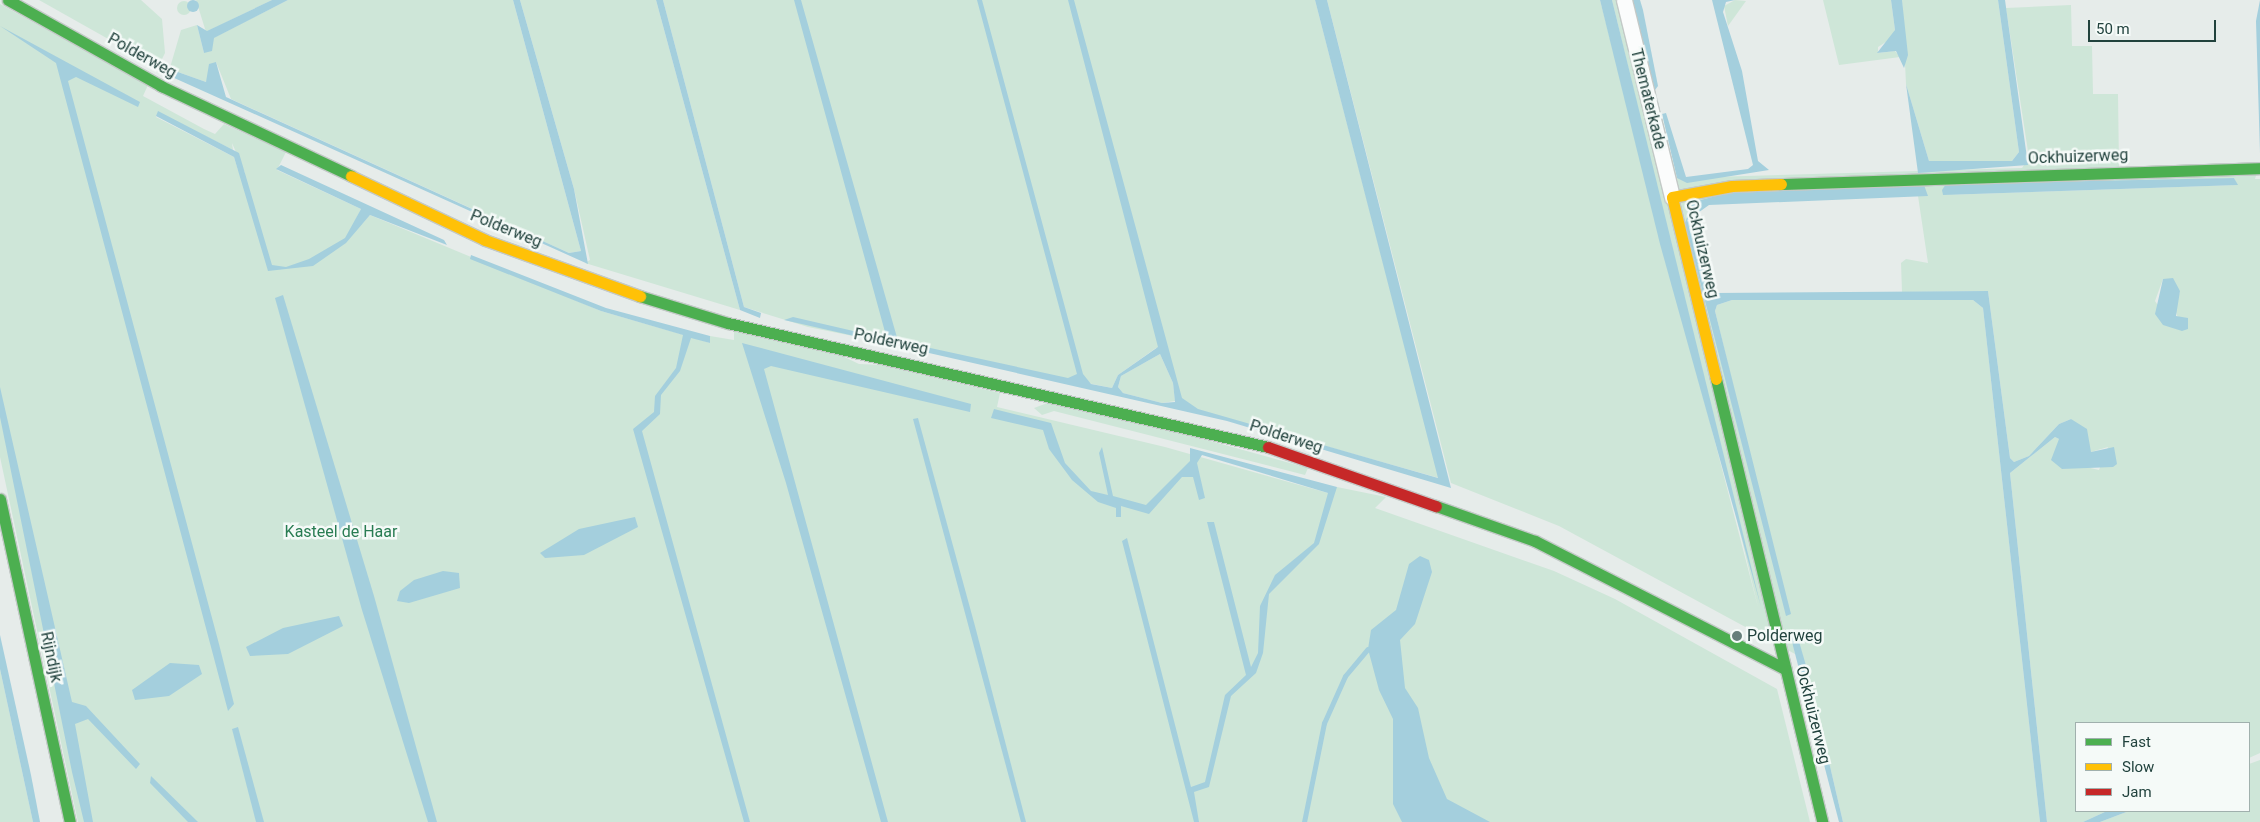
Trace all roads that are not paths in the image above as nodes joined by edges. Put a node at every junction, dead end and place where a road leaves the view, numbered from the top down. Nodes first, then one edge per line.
1 (8, 0) edge
2 (1624, 0) edge
3 (2260, 168) edge
4 (1672, 197) junction
5 (0, 499) edge
6 (1785, 670) junction
7 (70, 822) edge
8 (1822, 822) edge

1 - 6 street, Polderweg
2 - 4 street, Thematerkade
3 - 4 street, Ockhuizerweg
4 - 6 street, Ockhuizerweg
5 - 7 street, Rijndijk
6 - 8 street, Ockhuizerweg

